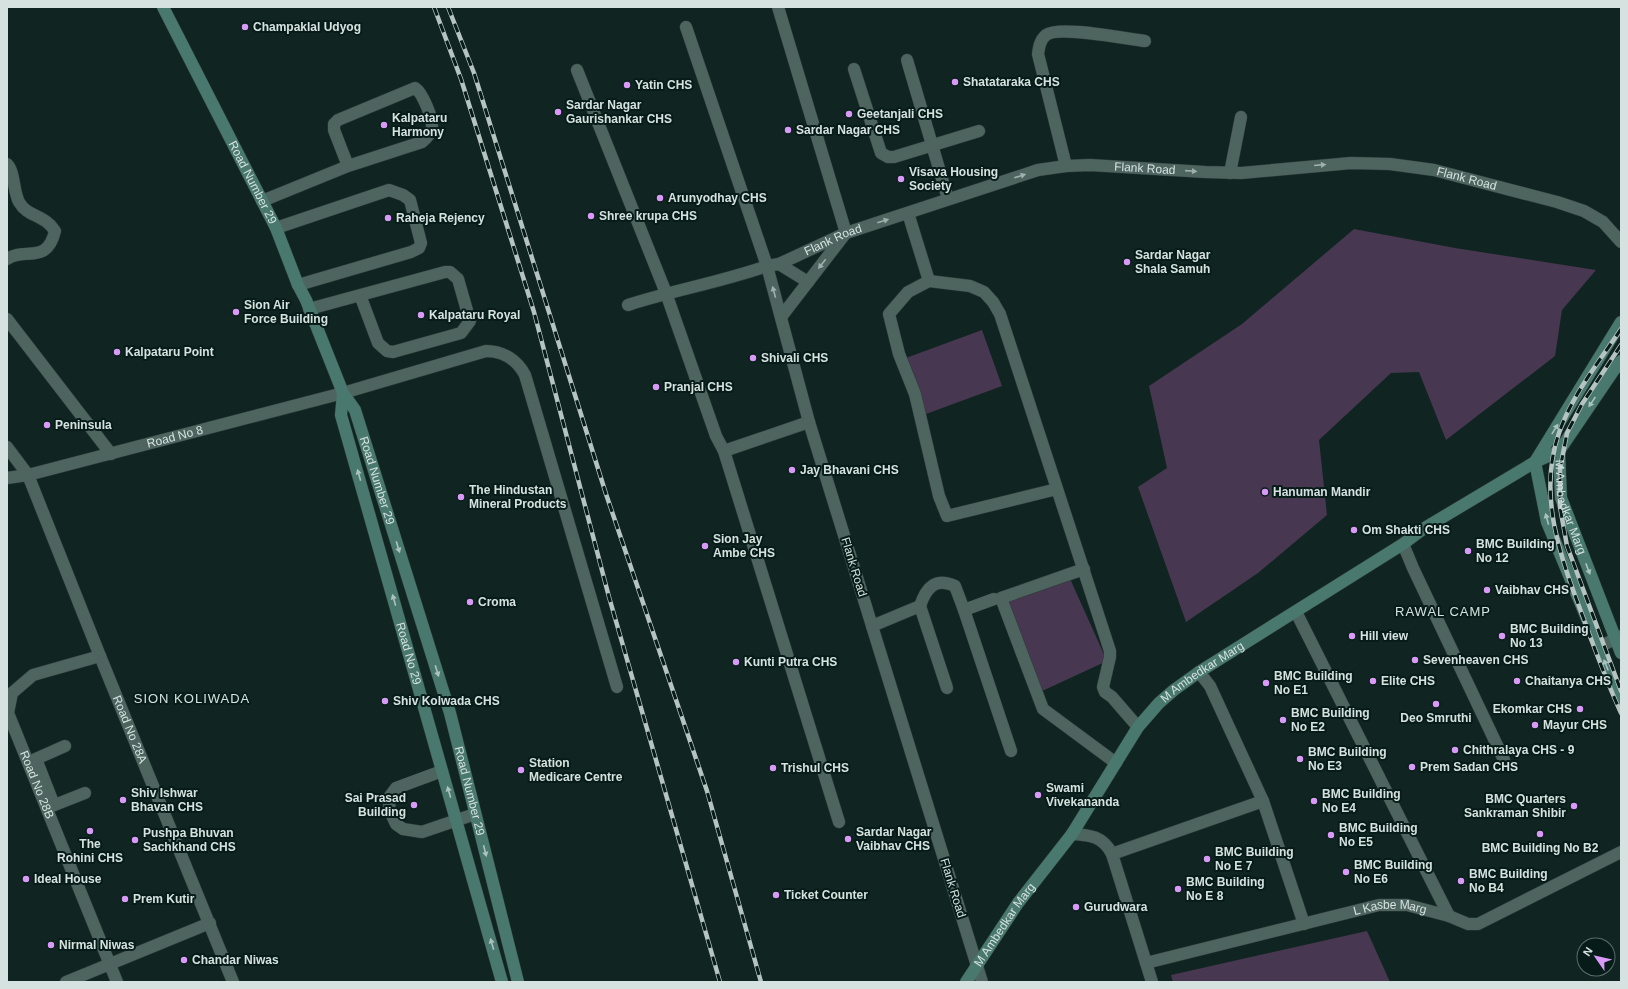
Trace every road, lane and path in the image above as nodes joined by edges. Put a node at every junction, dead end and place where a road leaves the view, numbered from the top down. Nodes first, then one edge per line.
1 (163, 7) edge
2 (778, 7) edge
3 (686, 27) dead end
4 (1145, 41) dead end
5 (907, 60) dead end
6 (577, 70) dead end
7 (854, 70) dead end
8 (1241, 117) dead end
9 (979, 131) dead end
10 (933, 146) junction
11 (7, 164) edge
12 (348, 166) junction
13 (1066, 166) junction
14 (1230, 173) junction
15 (948, 199) junction
16 (262, 201) junction
17 (908, 213) junction
18 (276, 228) junction
19 (846, 233) junction
20 (1621, 242) edge
21 (7, 259) edge
22 (773, 265) junction
23 (929, 281) junction
24 (808, 282) junction
25 (298, 285) junction
26 (666, 293) junction
27 (360, 295) junction
28 (628, 305) dead end
29 (309, 309) junction
30 (781, 317) junction
31 (7, 318) edge
32 (1621, 322) edge
33 (1617, 365) edge
34 (343, 393) junction
35 (809, 422) junction
36 (7, 447) edge
37 (724, 451) junction
38 (1559, 451) junction
39 (111, 454) junction
40 (1535, 462) junction
41 (28, 475) junction
42 (7, 478) edge
43 (1057, 489) junction
44 (1403, 544) junction
45 (1084, 569) junction
46 (994, 599) dead end
47 (920, 606) junction
48 (964, 610) junction
49 (1296, 612) junction
50 (872, 626) junction
51 (1618, 638) edge
52 (1599, 647) junction
53 (1621, 653) edge
54 (100, 656) junction
55 (1199, 672) junction
56 (617, 687) dead end
57 (947, 688) dead end
58 (1621, 701) edge
59 (1138, 727) junction
60 (65, 746) dead end
61 (1011, 751) dead end
62 (1504, 760) dead end
63 (32, 761) junction
64 (1116, 763) junction
65 (442, 771) junction
66 (85, 793) dead end
67 (1263, 801) junction
68 (50, 807) junction
69 (475, 814) junction
70 (456, 820) junction
71 (839, 822) dead end
72 (1072, 834) junction
73 (1621, 852) edge
74 (1112, 854) junction
75 (1449, 916) junction
76 (210, 924) junction
77 (1304, 924) junction
78 (109, 964) junction
79 (1146, 964) junction
80 (977, 966) junction
81 (517, 979) edge
82 (66, 982) edge
83 (116, 982) edge
84 (233, 982) edge
85 (502, 982) edge
86 (966, 982) edge
87 (982, 982) edge
88 (1152, 982) edge

1 - 16 main road, Road Number 29
2 - 19 street
3 - 22 street
4 - 13 street
5 - 10 street
6 - 26 street
7 - 10 street
8 - 14 street
9 - 10 street
10 - 15 street
11 - 21 street
12 - 12 street
12 - 16 street
13 -> 14 street, Flank Road
15 -> 13 street, Flank Road
14 -> 20 street, Flank Road
15 - 17 street, Flank Road
16 - 18 main road, Road Number 29
19 -> 17 street, Flank Road
17 - 23 street
18 - 25 main road, Road Number 29
18 - 25 street
19 - 22 street, Flank Road
19 -> 24 street
22 - 24 street
22 - 26 street
30 -> 22 street, Flank Road
23 - 43 street
23 - 43 street
24 - 30 street
25 - 29 main road, Road Number 29
26 - 28 street
26 - 37 street
27 - 27 street
27 - 29 street
29 - 34 main road, Road Number 29
30 - 35 street, Flank Road
31 - 39 street
40 -> 32 main road
33 -> 38 main road, M Ambedkar Marg
34 - 39 street, Road No 8
34 - 56 street, Road No 8
65 -> 34 main road, Road No 29
34 -> 69 main road, Road Number 29
35 - 37 street
35 - 50 street, Flank Road
36 - 41 street, Road No 28A
37 - 71 street
38 - 40 main road, M Ambedkar Marg
38 -> 51 main road, M Ambedkar Marg
39 - 41 street, Road No 8
40 - 44 main road, M Ambedkar Marg
52 -> 40 main road
41 - 42 street, Road No 8
41 - 54 street, Road No 28A
43 - 45 street
44 - 49 main road, M Ambedkar Marg
44 - 62 street
45 - 59 street
45 - 64 street
46 - 48 street
47 - 48 street
47 - 50 street
47 - 57 street
48 - 61 street
49 - 55 main road, M Ambedkar Marg
49 - 75 street
50 - 80 street, Flank Road
51 - 52 street
51 - 53 main road, M Ambedkar Marg
58 -> 52 main road
54 - 63 street, Road No 28B
54 - 76 street, Road No 28A
55 - 59 main road, M Ambedkar Marg
55 - 67 street
59 - 64 main road, M Ambedkar Marg
60 - 63 street
63 - 68 street, Road No 28B
64 - 72 main road, M Ambedkar Marg
70 -> 65 main road, Road No 29
65 - 70 street
66 - 68 street
67 - 74 street
67 - 77 street
68 - 78 street, Road No 28B
69 - 70 street
69 -> 81 main road, Road Number 29
85 -> 70 main road, Road No 29
72 - 74 street
72 - 80 main road, M Ambedkar Marg
73 - 75 street, L Kasbe Marg
74 - 79 street
75 - 77 street, L Kasbe Marg
76 - 78 street
76 - 84 street, Road No 28A
77 - 79 street, L Kasbe Marg
78 - 82 street
78 - 83 street, Road No 28B
79 - 88 street
80 - 86 main road, M Ambedkar Marg
80 - 87 street, Flank Road
81 - 85 street

